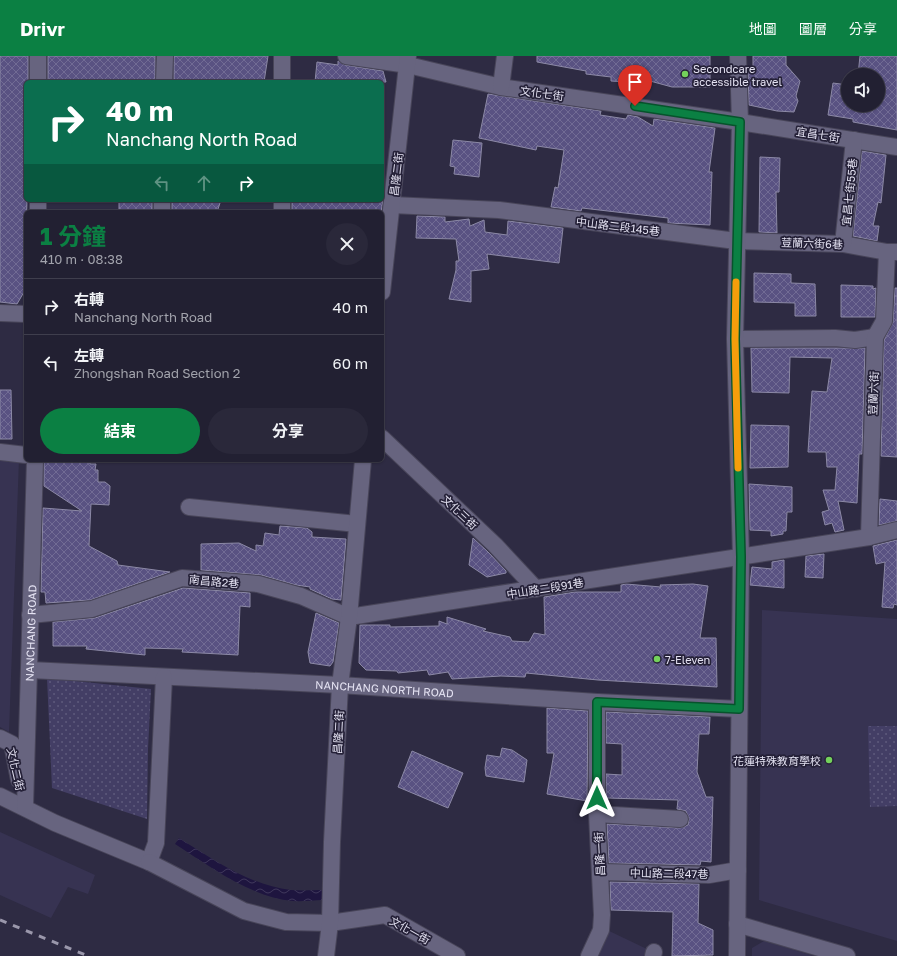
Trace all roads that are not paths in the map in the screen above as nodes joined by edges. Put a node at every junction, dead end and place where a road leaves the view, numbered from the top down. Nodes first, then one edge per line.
1 (38, 56) edge
2 (165, 56) edge
3 (282, 56) edge
4 (346, 56) edge
5 (505, 56) edge
6 (738, 56) edge
7 (408, 60) edge
8 (38, 80) edge
9 (164, 80) edge
10 (282, 80) edge
11 (501, 86) junction
12 (740, 122) junction
13 (854, 140) junction
14 (897, 147) edge
15 (392, 205) junction
16 (736, 241) junction
17 (844, 244) junction
18 (892, 252) edge
19 (384, 275) edge
20 (0, 313) edge
21 (24, 314) edge
22 (890, 322) edge
23 (874, 337) junction
24 (735, 339) junction
25 (384, 440) edge
26 (0, 452) edge
27 (24, 455) edge
28 (35, 462) edge
29 (363, 462) edge
30 (189, 507) dead end
31 (357, 524) junction
32 (897, 530) edge
33 (869, 537) junction
34 (741, 557) junction
35 (536, 589) junction
36 (30, 615) junction
37 (349, 617) junction
38 (30, 670) junction
39 (164, 676) junction
40 (340, 685) junction
41 (597, 702) junction
42 (739, 709) junction
43 (0, 738) edge
44 (0, 796) edge
45 (25, 807) junction
46 (597, 814) junction
47 (680, 819) dead end
48 (149, 862) junction
49 (738, 870) junction
50 (601, 874) junction
51 (330, 923) junction
52 (737, 924) junction
53 (326, 956) edge
54 (457, 956) edge
55 (589, 956) edge
56 (737, 956) edge
57 (847, 956) edge

1 - 8 street
2 - 9 street
3 - 10 street
4 - 7 street, 文化七街
5 - 11 street
6 - 12 street
7 - 11 street, 文化七街
7 - 15 street, 昌隆二街
11 - 12 street, 文化七街
12 - 13 street, 宜昌七街
12 - 16 street
13 - 14 street, 宜昌七街
13 - 17 street, 宜昌七街55巷
15 - 16 street, 中山路二段145巷
15 - 19 street, 昌隆二街
16 - 17 street, 荳蘭六街6巷
16 - 24 street
17 - 18 street, 荳蘭六街6巷
18 - 22 street
20 - 21 street
22 - 23 street
23 - 24 street
23 - 33 street, 荳蘭六街
24 - 34 street
25 - 35 street, 文化三街
26 - 27 street
28 - 36 street, NANCHANG ROAD
29 - 31 street, 昌隆二街
30 - 31 street
31 - 37 street, 昌隆二街
32 - 33 street, 中山路二段91巷
33 - 34 street, 中山路二段91巷
34 - 35 street, 中山路二段91巷
34 - 42 street
35 - 37 street, 中山路二段91巷
36 - 37 street, 南昌路2巷
36 - 38 street, NANCHANG ROAD
37 - 40 street, 昌隆二街
38 - 39 street, NANCHANG NORTH ROAD
38 - 45 street, NANCHANG ROAD
39 - 40 street, NANCHANG NORTH ROAD
39 - 48 street
40 - 41 street, NANCHANG NORTH ROAD
40 - 51 street, 昌隆二街
41 - 42 street, NANCHANG NORTH ROAD
41 - 46 street, 昌隆一街
42 - 49 street
43 - 45 street, 文化二街
44 - 45 street
45 - 48 street
46 - 47 street
46 - 50 street, 昌隆一街
48 - 51 street
49 - 50 street, 中山路二段47巷
49 - 52 street
50 - 55 street, 昌隆一街
51 - 53 street, 昌隆二街
51 - 54 street, 文化一街
52 - 56 street
52 - 57 street

